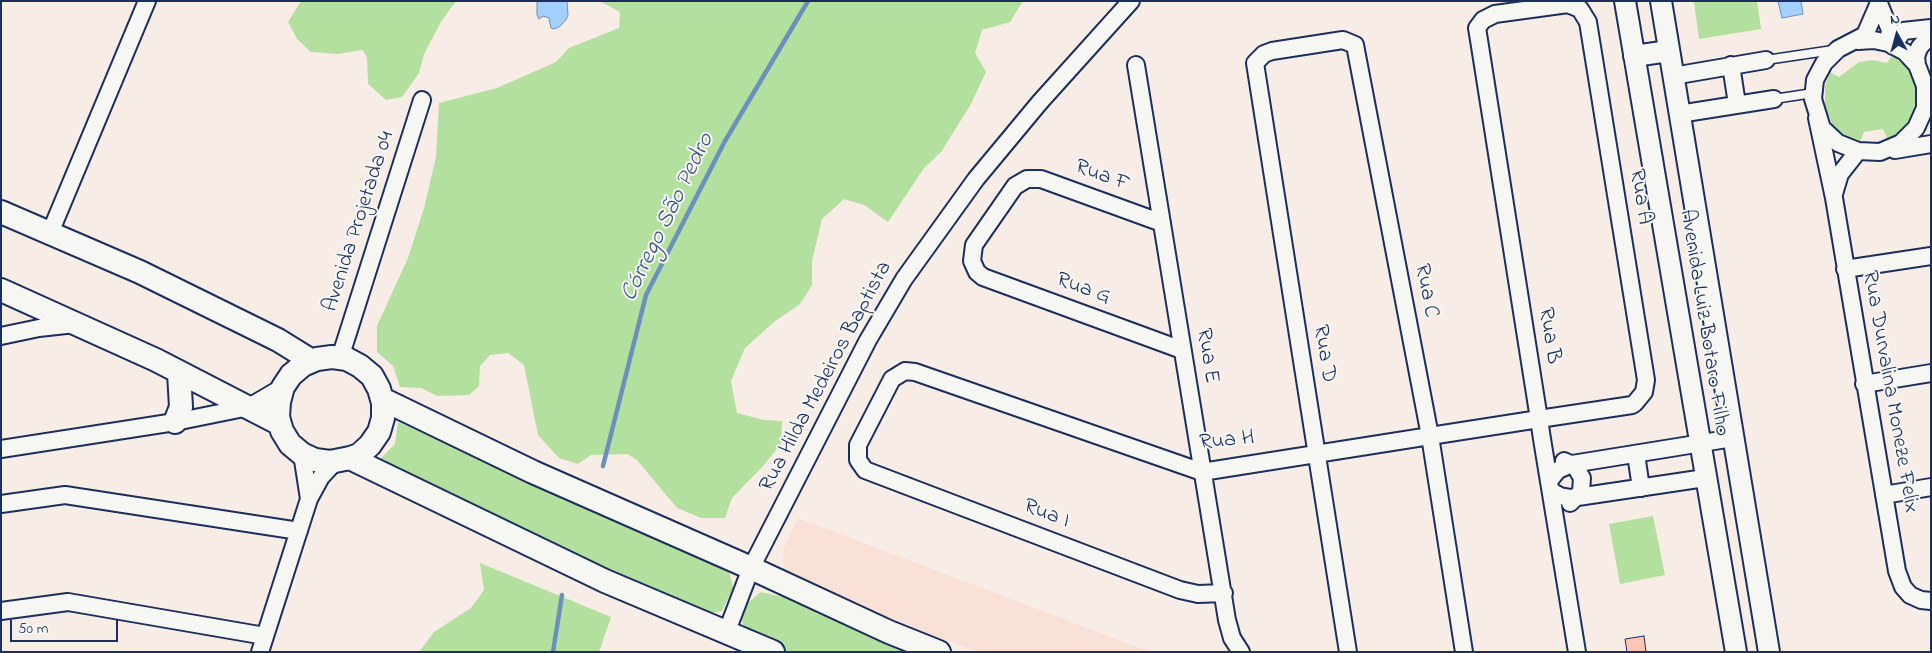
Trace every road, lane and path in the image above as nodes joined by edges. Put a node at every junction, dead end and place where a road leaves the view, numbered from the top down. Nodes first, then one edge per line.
1 (147, 1) edge
2 (1131, 1) edge
3 (1625, 1) edge
4 (1661, 1) edge
5 (1878, 3) edge
6 (1477, 28) joint
7 (1931, 28) edge
8 (1931, 34) edge
9 (1858, 41) junction
10 (1891, 44) junction
11 (1838, 50) junction
12 (1669, 51) junction
13 (1634, 56) junction
14 (1766, 60) joint
15 (1255, 63) joint
16 (1136, 65) dead end
17 (1731, 65) junction
18 (1917, 65) junction
19 (1673, 76) junction
20 (1813, 93) junction
21 (1774, 99) joint
22 (422, 100) dead end
23 (1737, 104) junction
24 (1679, 114) junction
25 (1817, 118) junction
26 (1926, 124) edge
27 (1931, 144) edge
28 (1858, 152) junction
29 (1880, 152) junction
30 (1834, 198) junction
31 (1, 212) edge
32 (1162, 223) junction
33 (50, 233) junction
34 (1931, 256) edge
35 (973, 265) joint
36 (1845, 269) junction
37 (1, 290) edge
38 (75, 324) junction
39 (1, 336) edge
40 (1182, 350) junction
41 (340, 358) junction
42 (312, 361) junction
43 (902, 372) joint
44 (179, 373) junction
45 (1931, 373) edge
46 (1864, 384) junction
47 (283, 387) junction
48 (382, 398) junction
49 (249, 407) junction
50 (1539, 419) junction
51 (175, 422) junction
52 (280, 424) junction
53 (1430, 436) junction
54 (1733, 438) junction
55 (1542, 439) junction
56 (1699, 444) junction
57 (1, 449) edge
58 (302, 454) junction
59 (1316, 454) junction
60 (1636, 454) junction
61 (343, 460) junction
62 (1572, 464) junction
63 (1202, 472) junction
64 (1705, 478) junction
65 (1550, 486) junction
66 (1931, 487) edge
67 (1641, 488) junction
68 (1884, 495) junction
69 (1576, 497) junction
70 (309, 499) junction
71 (1, 504) edge
72 (1557, 527) junction
73 (299, 531) junction
74 (751, 568) junction
75 (1224, 593) junction
76 (1931, 600) edge
77 (1, 611) edge
78 (727, 631) junction
79 (265, 636) junction
80 (1240, 651) edge
81 (260, 652) edge
82 (773, 652) edge
83 (939, 652) edge
84 (1348, 652) edge
85 (1464, 652) edge
86 (1577, 652) edge
87 (1736, 652) edge
88 (1769, 652) edge

1 - 33 street
2 - 74 street, Rua Hilda Medeiros Baptista
3 - 13 street, Avenida Luiz Botaro Filho
4 - 12 street, Avenida Luiz Botaro Filho
5 - 9 street
5 - 10 street
6 - 50 street, Rua B
6 - 50 street, Rua A
7 - 10 street
8 - 18 street
9 - 10 street
9 - 11 street
10 - 18 street
11 - 14 lane
11 - 20 street
12 - 13 street
12 - 19 street, Avenida Luiz Botaro Filho
13 - 56 street, Avenida Luiz Botaro Filho
14 - 17 street
15 - 53 street, Rua C
15 - 59 street, Rua D
16 - 32 street, Rua E
17 - 19 street
17 - 23 street
18 - 26 street
19 - 24 street, Avenida Luiz Botaro Filho
20 - 21 lane
20 - 25 street
21 - 23 street
22 - 41 street, Avenida Projetada 04
23 - 24 street
24 - 54 street, Avenida Luiz Botaro Filho
25 - 28 street
25 - 30 street, Rua Durvalina Moneze Felix
26 - 29 street
27 - 29 street
28 - 29 street
28 - 30 street, Rua Durvalina Moneze Felix
30 - 36 street, Rua Durvalina Moneze Felix
31 - 33 main road
32 - 35 street, Rua F
32 - 40 street, Rua E
33 - 42 main road
34 - 36 street
35 - 40 street, Rua G
36 - 46 street, Rua Durvalina Moneze Felix
37 - 38 main road
38 - 39 street
38 - 44 main road
40 - 63 street, Rua E
41 - 42 main road
41 - 48 main road
42 - 47 main road
43 - 63 street, Rua H
43 - 75 street, Rua I
44 - 49 main road
44 - 51 main road
45 - 46 street
46 - 68 street, Rua Durvalina Moneze Felix
47 - 49 street
47 - 52 main road
48 - 61 main road
48 - 74 main road
49 - 51 street
49 - 52 main road
50 - 53 street, Rua H
50 - 55 street, Rua B
51 - 57 street
52 - 58 main road
53 - 59 street, Rua H
53 - 85 street, Rua C
54 - 56 street
54 - 88 street, Avenida Luiz Botaro Filho
55 - 62 street
55 - 65 street, Rua B
56 - 60 street
56 - 64 street, Avenida Luiz Botaro Filho
58 - 61 main road
58 - 70 street
59 - 63 street, Rua H
59 - 84 street, Rua D
60 - 62 street
60 - 67 street
61 - 70 street
61 - 78 main road
62 - 65 street
62 - 69 street
63 - 75 street, Rua E
64 - 67 street
64 - 87 street, Avenida Luiz Botaro Filho
65 - 69 street
65 - 72 street, Rua B
66 - 68 street
67 - 69 street
68 - 76 street, Rua Durvalina Moneze Felix
69 - 72 street
70 - 73 street
71 - 73 street
72 - 86 street, Rua B
73 - 79 street
74 - 78 street, Rua Hilda Medeiros Baptista
74 - 83 main road
75 - 80 street, Rua E
77 - 79 street
78 - 82 main road
79 - 81 street

